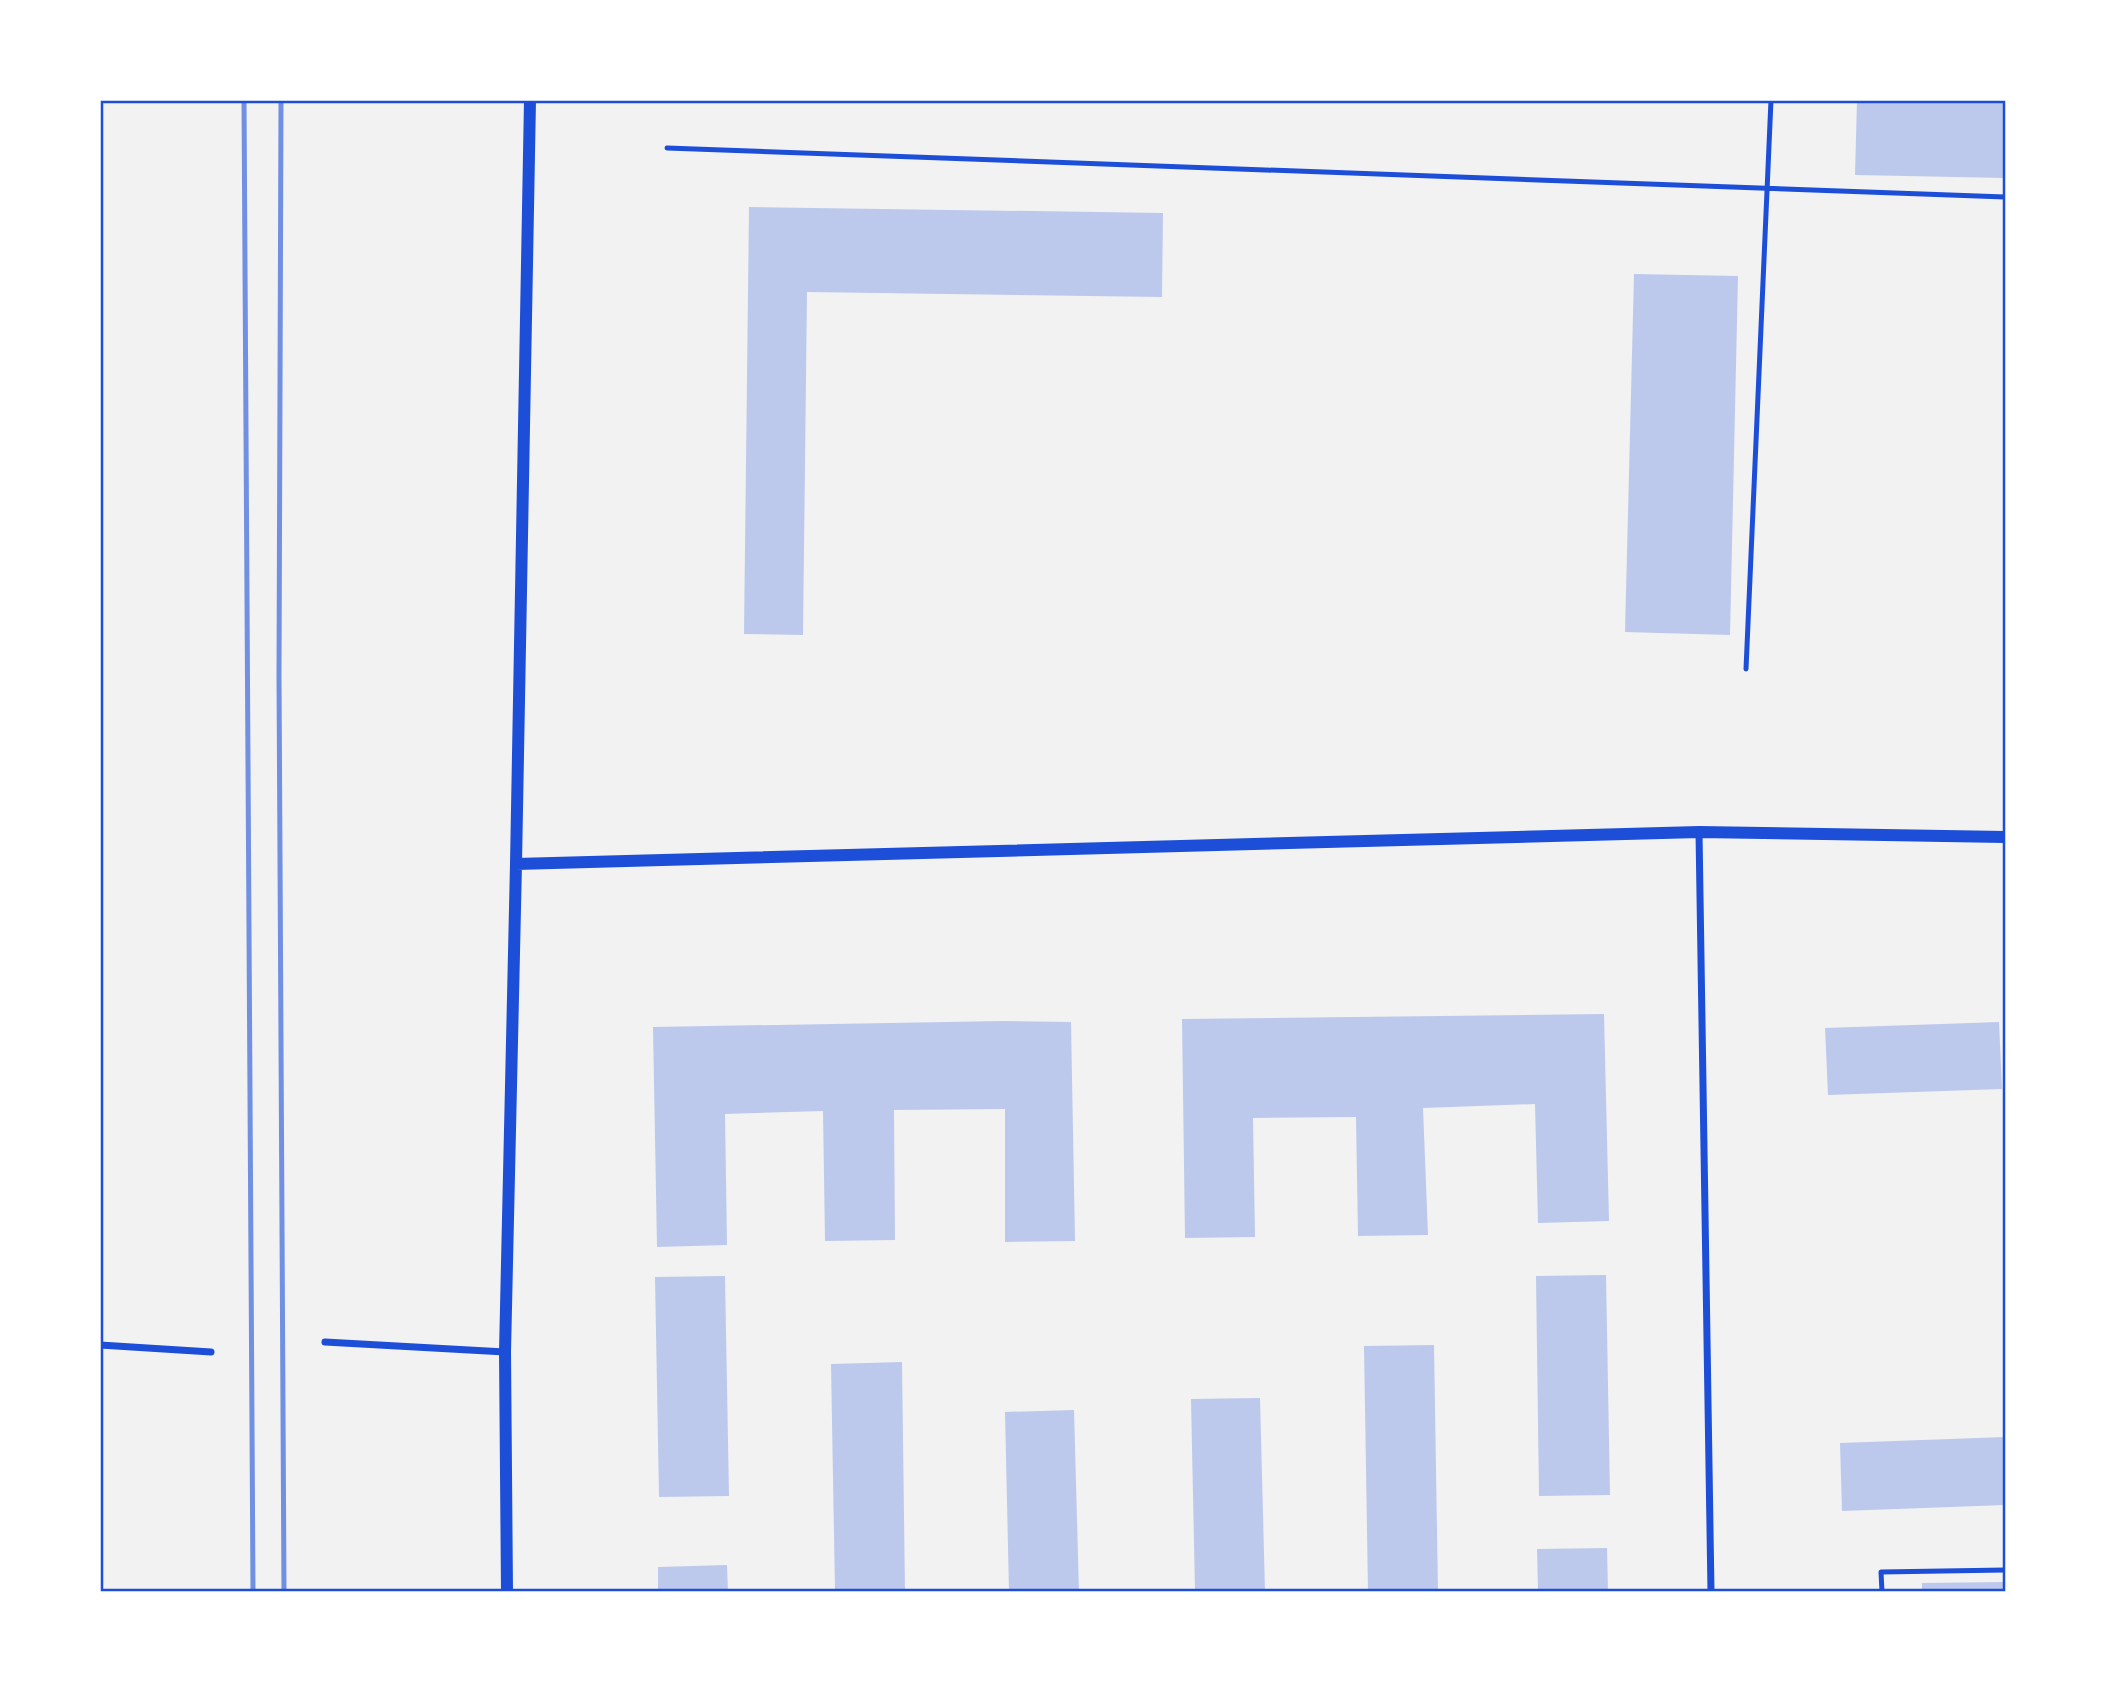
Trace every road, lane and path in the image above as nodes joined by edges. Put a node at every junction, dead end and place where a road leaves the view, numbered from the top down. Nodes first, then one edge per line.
1 (530, 100) edge
2 (1771, 100) edge
3 (667, 148) dead end
4 (1768, 188) junction
5 (2005, 197) edge
6 (1746, 670) dead end
7 (1699, 832) junction
8 (2005, 837) edge
9 (516, 864) junction
10 (325, 1342) dead end
11 (100, 1345) edge
12 (211, 1352) dead end
13 (505, 1352) junction
14 (2005, 1570) edge
15 (507, 1592) edge
16 (1711, 1592) edge
17 (1882, 1592) edge

1 - 9 street
2 - 4 lane
3 - 4 lane
4 - 5 lane
4 - 6 lane
7 - 8 street
7 - 9 street
7 - 16 street
9 - 13 street
10 - 13 street
11 - 12 street
13 - 15 street
14 - 17 lane

